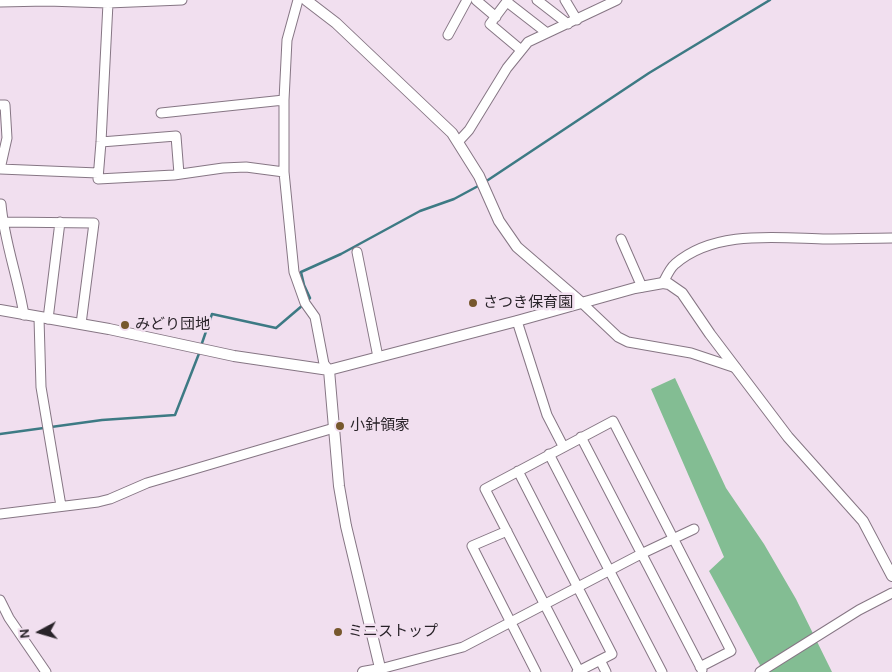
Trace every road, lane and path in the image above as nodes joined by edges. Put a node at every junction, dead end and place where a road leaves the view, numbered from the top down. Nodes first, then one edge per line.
1 (46, 0) edge
2 (162, 0) edge
3 (182, 0) edge
4 (298, 0) edge
5 (306, 0) edge
6 (467, 0) edge
7 (476, 0) edge
8 (537, 0) edge
9 (565, 0) edge
10 (617, 0) edge
11 (508, 1) edge
12 (0, 2) edge
13 (108, 3) junction
14 (496, 17) junction
15 (572, 22) junction
16 (547, 33) junction
17 (448, 35) dead end
18 (521, 50) junction
19 (284, 100) junction
20 (0, 105) edge
21 (161, 113) dead end
22 (101, 142) junction
23 (458, 142) junction
24 (284, 172) junction
25 (98, 173) junction
26 (179, 174) junction
27 (1, 204) edge
28 (3, 222) junction
29 (60, 222) junction
30 (892, 238) edge
31 (620, 239) dead end
32 (357, 252) dead end
33 (663, 283) junction
34 (642, 286) junction
35 (582, 303) junction
36 (0, 310) edge
37 (24, 315) junction
38 (44, 318) junction
39 (517, 321) junction
40 (81, 324) junction
41 (378, 357) junction
42 (736, 368) junction
43 (329, 370) junction
44 (334, 428) junction
45 (582, 437) junction
46 (563, 446) junction
47 (549, 454) junction
48 (518, 471) junction
49 (61, 506) junction
50 (0, 514) edge
51 (694, 529) dead end
52 (506, 531) junction
53 (673, 538) junction
54 (642, 554) junction
55 (610, 571) junction
56 (892, 576) edge
57 (578, 587) junction
58 (892, 593) edge
59 (0, 600) edge
60 (544, 605) junction
61 (511, 622) junction
62 (600, 660) junction
63 (701, 669) edge
64 (380, 670) edge
65 (46, 672) edge
66 (363, 672) edge
67 (536, 672) edge
68 (578, 672) edge
69 (606, 672) edge
70 (662, 672) edge
71 (760, 672) edge

1 - 12 street
1 - 13 street
2 - 3 street
2 - 13 street
4 - 19 street
5 - 23 street
6 - 17 street
7 - 14 street
8 - 15 street
9 - 15 street
10 - 15 street
11 - 14 street
11 - 16 street
13 - 22 street
14 - 18 street
15 - 16 street
16 - 18 street
18 - 23 street
19 - 21 street
19 - 24 street
20 - 25 street
22 - 25 street
22 - 26 street
23 - 35 street
24 - 26 street
24 - 43 street
25 - 26 street
27 - 28 street
28 - 29 street
28 - 37 street
29 - 38 street
29 - 40 street
30 - 33 street
31 - 34 street
32 - 41 street
33 - 34 street
33 - 42 street
34 - 35 street
35 - 39 street
35 - 42 street
36 - 37 street
37 - 38 street
38 - 40 street
38 - 49 street
39 - 41 street
39 - 46 street
40 - 43 street
41 - 43 street
42 - 56 street
43 - 44 street
44 - 49 street
44 - 64 street
45 - 46 street
45 - 53 street
45 - 54 street
46 - 47 street
47 - 48 street
47 - 55 street
48 - 52 street
48 - 57 street
49 - 50 street
51 - 53 street
52 - 60 street
52 - 61 street
53 - 54 street
53 - 63 street
54 - 55 street
54 - 63 street
55 - 57 street
55 - 70 street
57 - 60 street
57 - 62 street
58 - 71 street
59 - 65 street
60 - 61 street
60 - 68 street
61 - 64 street
61 - 67 street
62 - 68 street
62 - 69 street
64 - 66 street

